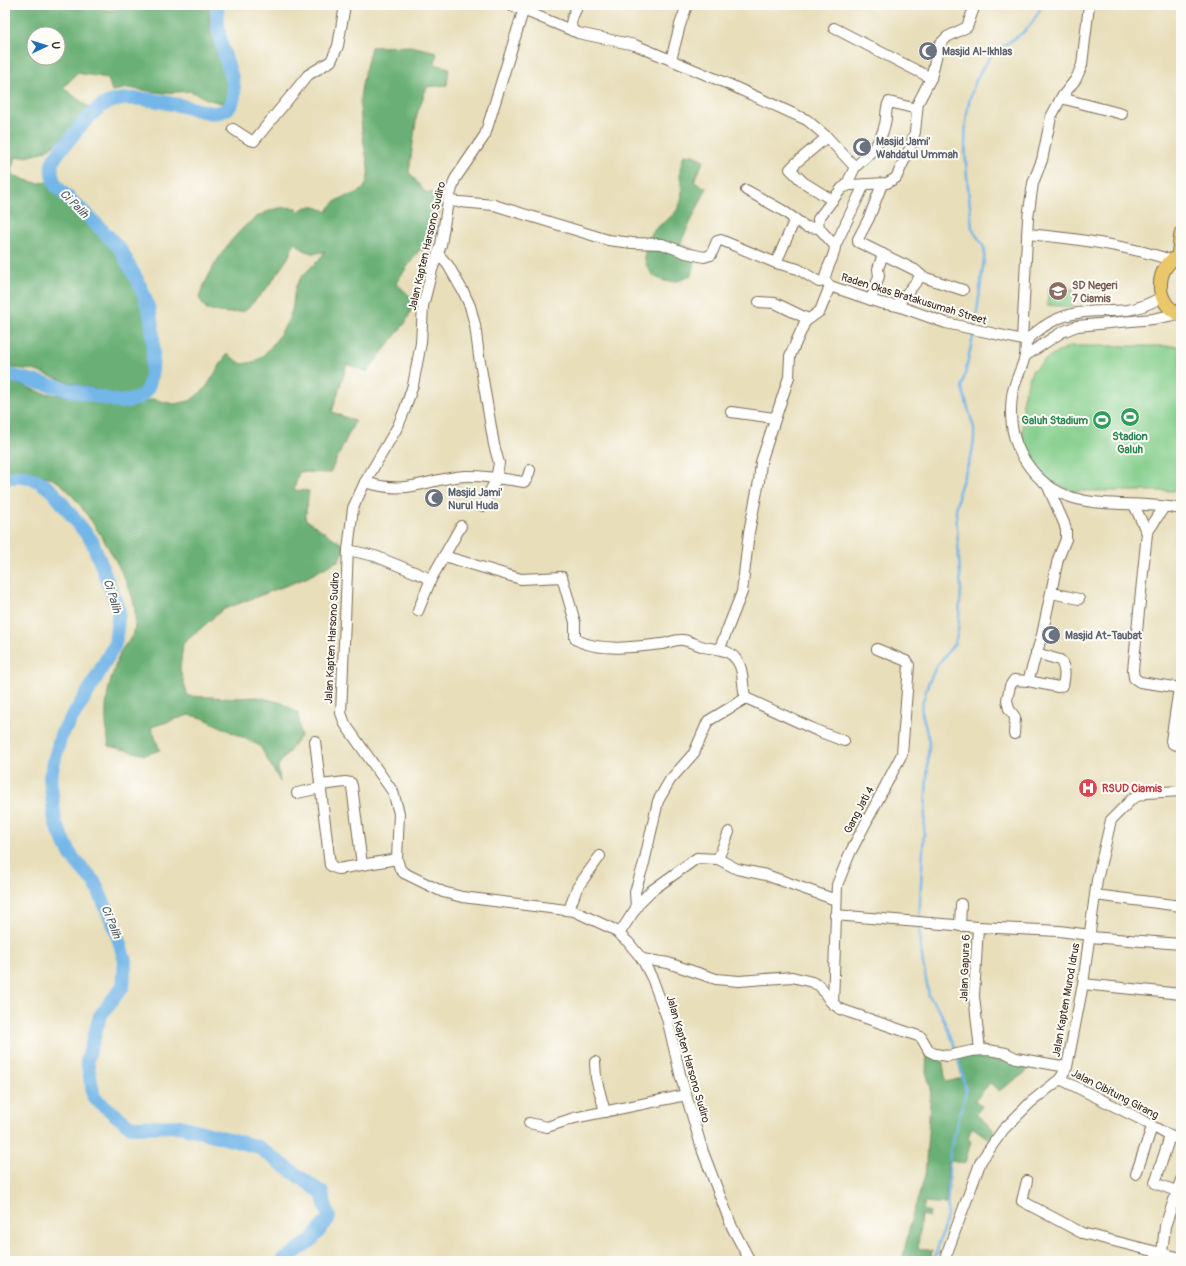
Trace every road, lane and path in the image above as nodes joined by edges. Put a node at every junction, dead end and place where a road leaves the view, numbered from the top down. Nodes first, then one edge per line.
1 (345, 5) edge
2 (511, 5) edge
3 (578, 5) edge
4 (687, 5) edge
5 (975, 5) edge
6 (1090, 5) edge
7 (524, 8) edge
8 (834, 28) dead end
9 (573, 31) junction
10 (671, 60) junction
11 (931, 78) junction
12 (1061, 98) junction
13 (917, 109) junction
14 (1122, 114) dead end
15 (234, 129) dead end
16 (827, 137) junction
17 (855, 167) junction
18 (882, 184) junction
19 (864, 185) junction
20 (846, 186) junction
21 (746, 190) dead end
22 (832, 200) junction
23 (448, 201) junction
24 (795, 219) junction
25 (819, 228) junction
26 (842, 231) junction
27 (1181, 233) edge
28 (1027, 234) junction
29 (858, 239) junction
30 (835, 246) junction
31 (438, 254) junction
32 (883, 254) junction
33 (1177, 257) edge
34 (776, 264) junction
35 (921, 276) junction
36 (827, 284) junction
37 (963, 290) dead end
38 (1162, 297) junction
39 (871, 300) junction
40 (759, 302) dead end
41 (898, 306) junction
42 (1073, 314) junction
43 (1180, 314) edge
44 (808, 319) junction
45 (1077, 326) junction
46 (1025, 340) junction
47 (1025, 356) junction
48 (731, 412) dead end
49 (774, 418) junction
50 (530, 470) dead end
51 (496, 479) junction
52 (365, 482) junction
53 (1048, 487) junction
54 (1134, 505) junction
55 (483, 506) dead end
56 (1164, 507) junction
57 (1181, 509) edge
58 (461, 526) dead end
59 (1148, 532) junction
60 (348, 550) junction
61 (444, 556) junction
62 (431, 579) junction
63 (1052, 593) junction
64 (1079, 599) dead end
65 (418, 611) dead end
66 (720, 648) junction
67 (877, 649) dead end
68 (1036, 653) junction
69 (1028, 681) junction
70 (1180, 688) edge
71 (746, 698) junction
72 (1014, 734) dead end
73 (316, 741) dead end
74 (844, 741) dead end
75 (1181, 746) edge
76 (321, 787) junction
77 (1181, 791) edge
78 (297, 793) dead end
79 (729, 832) dead end
80 (600, 856) dead end
81 (397, 859) junction
82 (718, 859) junction
83 (362, 865) junction
84 (1095, 895) junction
85 (836, 900) junction
86 (961, 904) dead end
87 (1181, 906) edge
88 (636, 907) junction
89 (569, 910) junction
90 (835, 915) junction
91 (960, 926) junction
92 (978, 927) junction
93 (619, 934) junction
94 (1090, 936) junction
95 (1181, 944) edge
96 (642, 959) junction
97 (1083, 984) junction
98 (1181, 994) edge
99 (833, 1004) junction
100 (980, 1050) junction
101 (594, 1062) dead end
102 (1067, 1067) junction
103 (1060, 1079) junction
104 (686, 1096) junction
105 (605, 1112) junction
106 (529, 1123) dead end
107 (1152, 1127) junction
108 (1170, 1136) junction
109 (1181, 1140) edge
110 (1136, 1174) dead end
111 (1181, 1180) edge
112 (1027, 1181) dead end
113 (1176, 1192) junction
114 (1162, 1253) junction
115 (1181, 1258) edge
116 (750, 1261) edge
117 (944, 1261) edge

1 - 15 street
2 - 7 street
3 - 9 street
4 - 10 street
5 - 11 street
6 - 12 street
7 - 9 street
7 - 23 street, Jalan Kapten Harsono Sudiro
8 - 11 street
9 - 10 street
10 - 16 street
11 - 13 street
12 - 14 street
12 - 28 street
13 - 17 street
13 - 18 street
16 - 17 street
16 - 22 street
17 - 20 street
18 - 19 street
18 - 29 street
19 - 20 street
19 - 26 street, Raden Okas Bratakusumah Street
20 - 22 street
21 - 24 street
22 - 25 street
23 - 31 street, Jalan Kapten Harsono Sudiro
23 - 34 street
24 - 25 street
24 - 34 street
25 - 30 street
26 - 29 street
26 - 30 street, Raden Okas Bratakusumah Street
27 - 33 main road
28 - 33 street
28 - 46 street
29 - 32 street
30 - 36 street, Raden Okas Bratakusumah Street
31 - 51 street
31 - 52 street, Jalan Kapten Harsono Sudiro
32 - 35 street
32 - 39 street
33 - 38 main road
34 - 36 street
35 - 37 street
35 - 41 street
36 - 39 street, Raden Okas Bratakusumah Street
36 - 44 street
38 - 42 street
38 - 43 main road
39 - 41 street, Raden Okas Bratakusumah Street
40 - 44 street
41 - 46 street, Raden Okas Bratakusumah Street
42 - 45 street
42 - 46 street
43 - 45 street
44 - 49 street
45 - 47 street
46 - 47 street
47 - 53 street
48 - 49 street
49 - 66 street
50 - 51 street
51 - 52 street
51 - 55 street
52 - 60 street, Jalan Kapten Harsono Sudiro
53 - 54 street
53 - 63 street
54 - 56 street
54 - 59 street
56 - 57 street
56 - 59 street
58 - 61 street
59 - 70 street
60 - 62 street
60 - 81 street, Jalan Kapten Harsono Sudiro
61 - 62 street
61 - 66 street
62 - 65 street
63 - 64 street
63 - 68 street
66 - 71 street
67 - 85 street, Gang Jati 4
68 - 69 street
68 - 69 street
69 - 72 street
70 - 75 street
71 - 74 street
71 - 88 street
73 - 76 street
76 - 78 street
76 - 83 street
76 - 83 street
77 - 84 street, Jalan Kapten Murod Idrus
79 - 82 street
80 - 89 street
81 - 83 street
81 - 89 street, Jalan Kapten Harsono Sudiro
82 - 85 street
82 - 88 street
84 - 87 street
84 - 94 street, Jalan Kapten Murod Idrus
85 - 90 street, Gang Jati 4
86 - 91 street
88 - 93 street
89 - 93 street, Jalan Kapten Harsono Sudiro
90 - 91 street
90 - 99 street, Gang Jati 4
91 - 92 street
92 - 94 street, Jalan Gapura 6
92 - 100 street, Jalan Gapura 6
93 - 96 street, Jalan Kapten Harsono Sudiro
94 - 95 street, Jalan Gapura 6
94 - 97 street, Jalan Kapten Murod Idrus
96 - 99 street
96 - 104 street, Jalan Kapten Harsono Sudiro
97 - 98 street
97 - 102 street, Jalan Kapten Murod Idrus
99 - 100 street
100 - 102 street
101 - 105 street
102 - 103 street, Jalan Kapten Murod Idrus
103 - 107 street, Jalan Cibitung Girang
103 - 117 street, Jalan Kapten Murod Idrus
104 - 105 street
104 - 116 street, Jalan Kapten Harsono Sudiro
105 - 106 street
107 - 108 street, Jalan Cibitung Girang
107 - 110 street
108 - 109 street, Jalan Cibitung Girang
108 - 113 street
111 - 113 street
112 - 114 street
113 - 114 street
114 - 115 street

